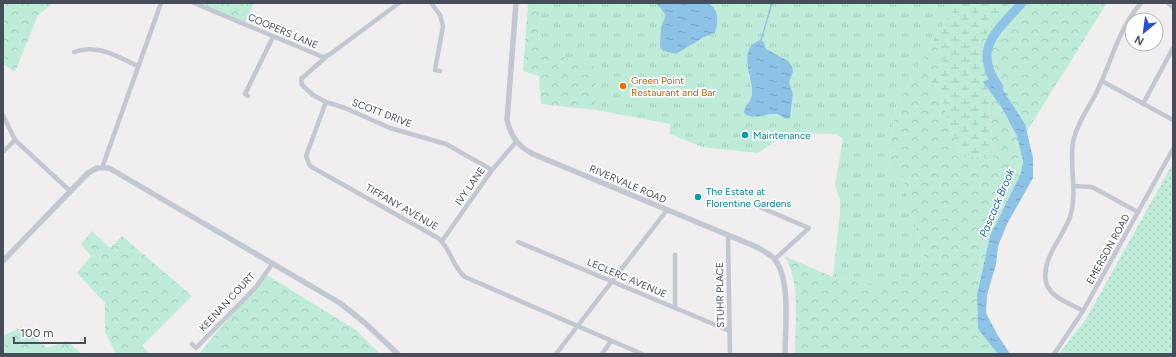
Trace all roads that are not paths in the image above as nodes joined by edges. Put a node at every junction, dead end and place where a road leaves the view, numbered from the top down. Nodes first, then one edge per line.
1 (161, 3) edge
2 (194, 3) edge
3 (399, 3) edge
4 (430, 3) edge
5 (516, 3) edge
6 (1141, 3) edge
7 (1168, 3) edge
8 (1173, 7) edge
9 (273, 37) junction
10 (1173, 48) edge
11 (74, 52) dead end
12 (326, 57) junction
13 (138, 66) junction
14 (440, 70) dead end
15 (1102, 80) junction
16 (248, 96) dead end
17 (326, 102) junction
18 (1143, 104) junction
19 (3, 115) edge
20 (1173, 120) edge
21 (15, 140) junction
22 (516, 142) junction
23 (1173, 150) edge
24 (3, 152) edge
25 (102, 168) junction
26 (492, 170) junction
27 (1074, 186) junction
28 (70, 191) junction
29 (755, 205) dead end
30 (667, 210) junction
31 (1138, 212) junction
32 (728, 235) junction
33 (442, 242) junction
34 (518, 242) dead end
35 (675, 255) dead end
36 (775, 259) junction
37 (3, 261) edge
38 (273, 263) junction
39 (611, 281) junction
40 (675, 308) junction
41 (1083, 311) junction
42 (578, 326) junction
43 (730, 331) junction
44 (611, 342) junction
45 (192, 344) dead end
46 (398, 354) edge
47 (556, 354) edge
48 (602, 354) edge
49 (642, 354) edge
50 (730, 354) edge
51 (784, 354) edge
52 (1054, 354) edge

1 - 13 street
2 - 9 street, COOPERS LANE
3 - 12 street, COOPERS LANE
4 - 14 street
5 - 22 street, RIVERVALE ROAD
6 - 15 street
7 - 8 street
9 - 12 street, COOPERS LANE
9 - 16 street
10 - 18 street
11 - 13 street
12 - 17 street, SCOTT DRIVE
13 - 25 street
15 - 18 street
15 - 27 street
17 - 26 street, SCOTT DRIVE
17 - 33 street, TIFFANY AVENUE
18 - 20 street
19 - 21 street
21 - 24 street
21 - 28 street
22 - 26 street, IVY LANE
22 - 30 street, RIVERVALE ROAD
23 - 31 street, EMERSON ROAD
25 - 28 street
25 - 38 street
26 - 33 street, IVY LANE
27 - 31 street
27 - 41 street
28 - 37 street
29 - 36 street
30 - 32 street, RIVERVALE ROAD
30 - 39 street
31 - 41 street, EMERSON ROAD
32 - 36 street, RIVERVALE ROAD
32 - 43 street, STUHR PLACE
33 - 42 street, TIFFANY AVENUE
34 - 39 street, LECLERC AVENUE
35 - 40 street
36 - 51 street
38 - 45 street, KEENAN COURT
38 - 46 street
39 - 40 street, LECLERC AVENUE
39 - 42 street
40 - 43 street, LECLERC AVENUE
41 - 52 street, EMERSON ROAD
42 - 44 street, TIFFANY AVENUE
42 - 47 street
43 - 50 street, STUHR PLACE
44 - 48 street
44 - 49 street, TIFFANY AVENUE

